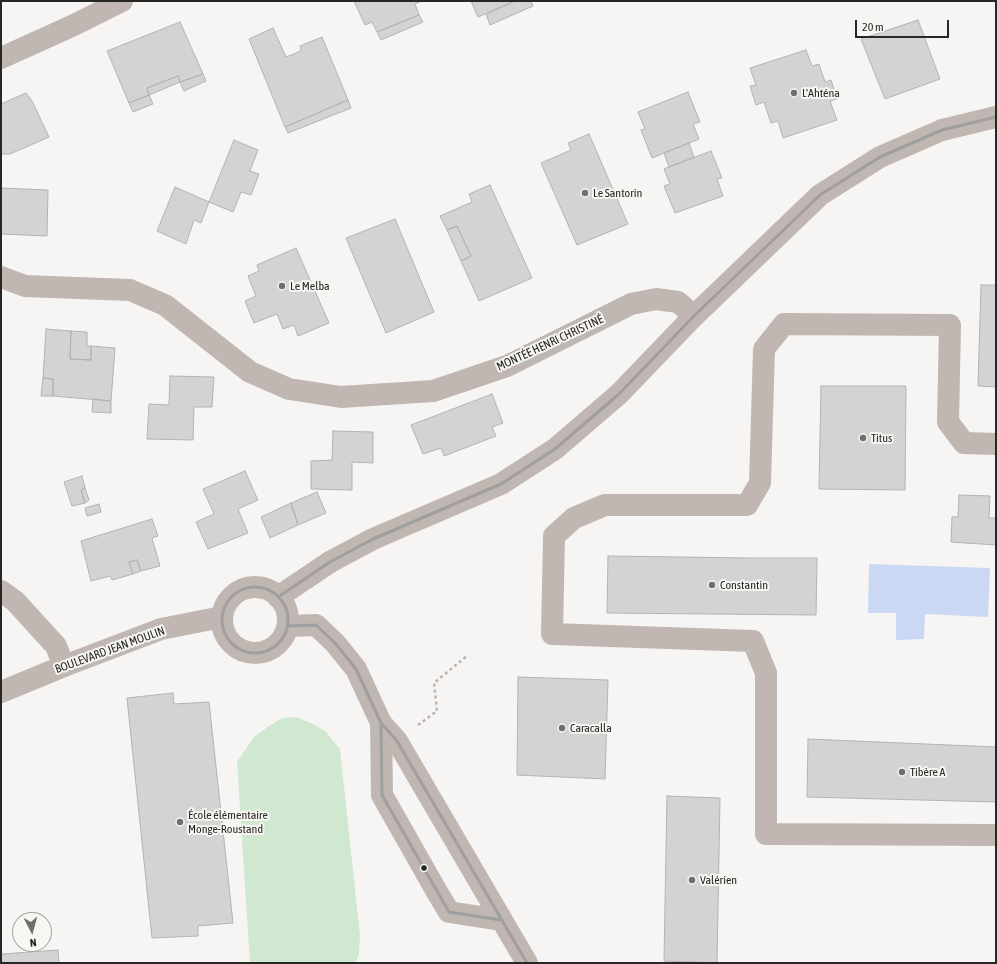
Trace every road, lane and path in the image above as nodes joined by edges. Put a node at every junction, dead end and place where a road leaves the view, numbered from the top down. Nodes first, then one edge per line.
1 (122, 1) edge
2 (1, 58) edge
3 (996, 117) edge
4 (1, 278) edge
5 (694, 316) junction
6 (996, 444) edge
7 (1, 592) edge
8 (278, 596) junction
9 (222, 617) junction
10 (288, 626) junction
11 (468, 655) dead end
12 (64, 666) junction
13 (1, 692) edge
14 (380, 723) junction
15 (397, 740) junction
16 (996, 835) edge
17 (502, 920) junction
18 (527, 963) edge

1 - 2 street
3 - 5 street
4 - 5 street, MONTÉE HENRI CHRISTINÉ
5 - 8 street
6 - 16 street
7 - 12 street
8 - 9 street
8 - 10 street
9 - 10 street
9 - 12 street, BOULEVARD JEAN MOULIN
10 - 14 street
11 - 15 path
12 - 13 street, BOULEVARD JEAN MOULIN
14 - 15 street
14 - 17 street
15 - 17 street
17 - 18 street

